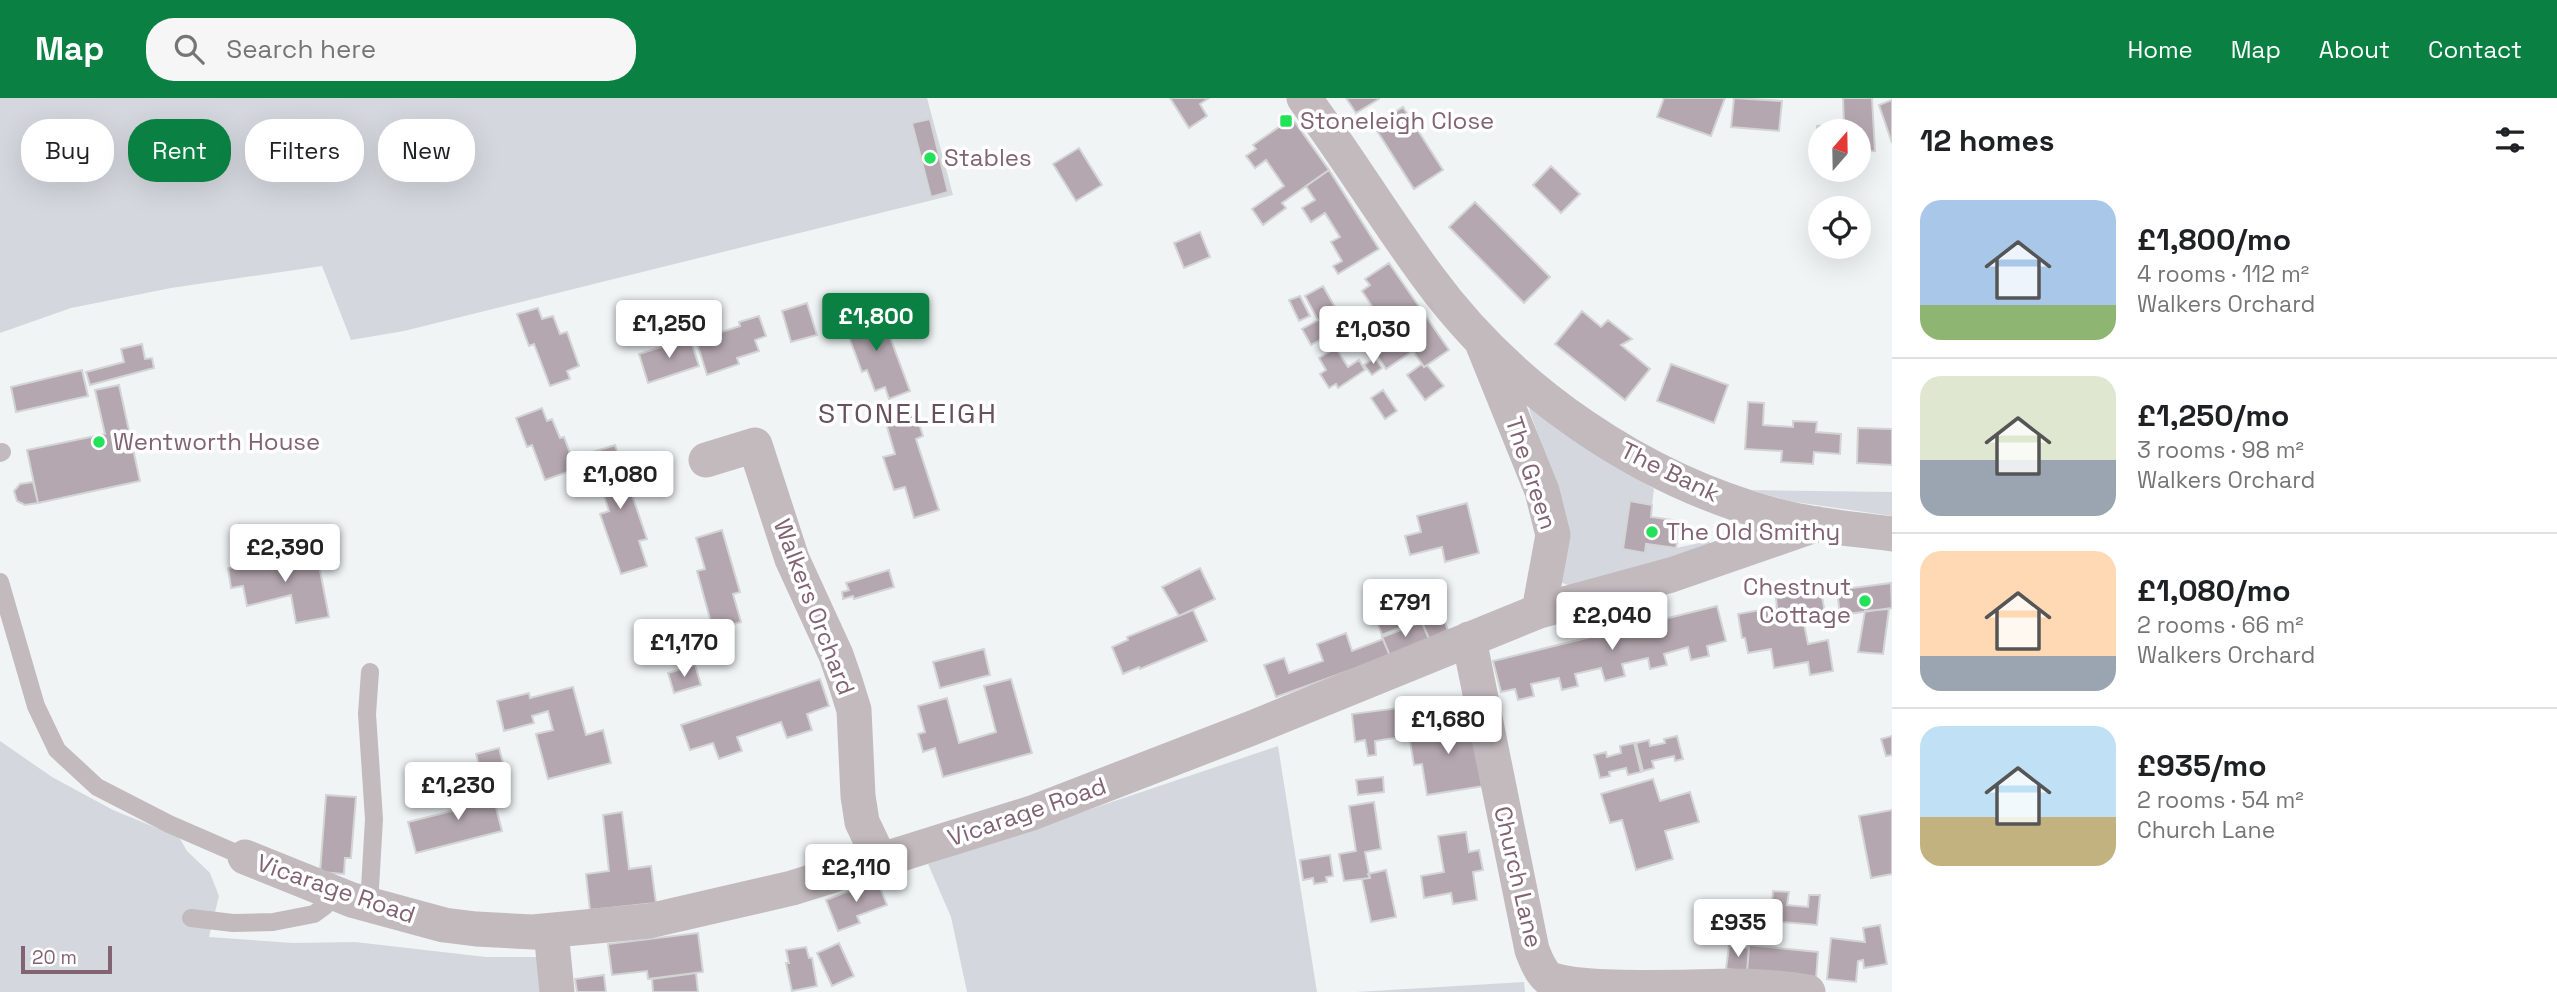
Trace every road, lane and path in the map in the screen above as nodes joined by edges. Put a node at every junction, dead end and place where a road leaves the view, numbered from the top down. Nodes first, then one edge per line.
1 (1304, 98) edge
2 (1481, 340) junction
3 (706, 460) dead end
4 (1818, 524) junction
5 (1892, 534) edge
6 (0, 582) edge
7 (1539, 611) junction
8 (1469, 639) junction
9 (369, 672) dead end
10 (245, 857) joint
11 (881, 862) junction
12 (334, 892) junction
13 (369, 905) junction
14 (191, 918) dead end
15 (551, 931) junction
16 (557, 992) edge
17 (1808, 992) edge

1 - 2 street
2 - 4 street, The Bank
2 - 7 street, The Green
3 - 11 street, Walkers Orchard
4 - 5 street, The Bank
4 - 7 street
6 - 10 lane
7 - 8 street
8 - 11 street, Vicarage Road
8 - 17 street, Church Lane
9 - 13 lane
10 - 12 street, Vicarage Road
11 - 15 street, Vicarage Road
12 - 13 street, Vicarage Road
12 - 14 lane
13 - 15 street, Vicarage Road
15 - 16 street

